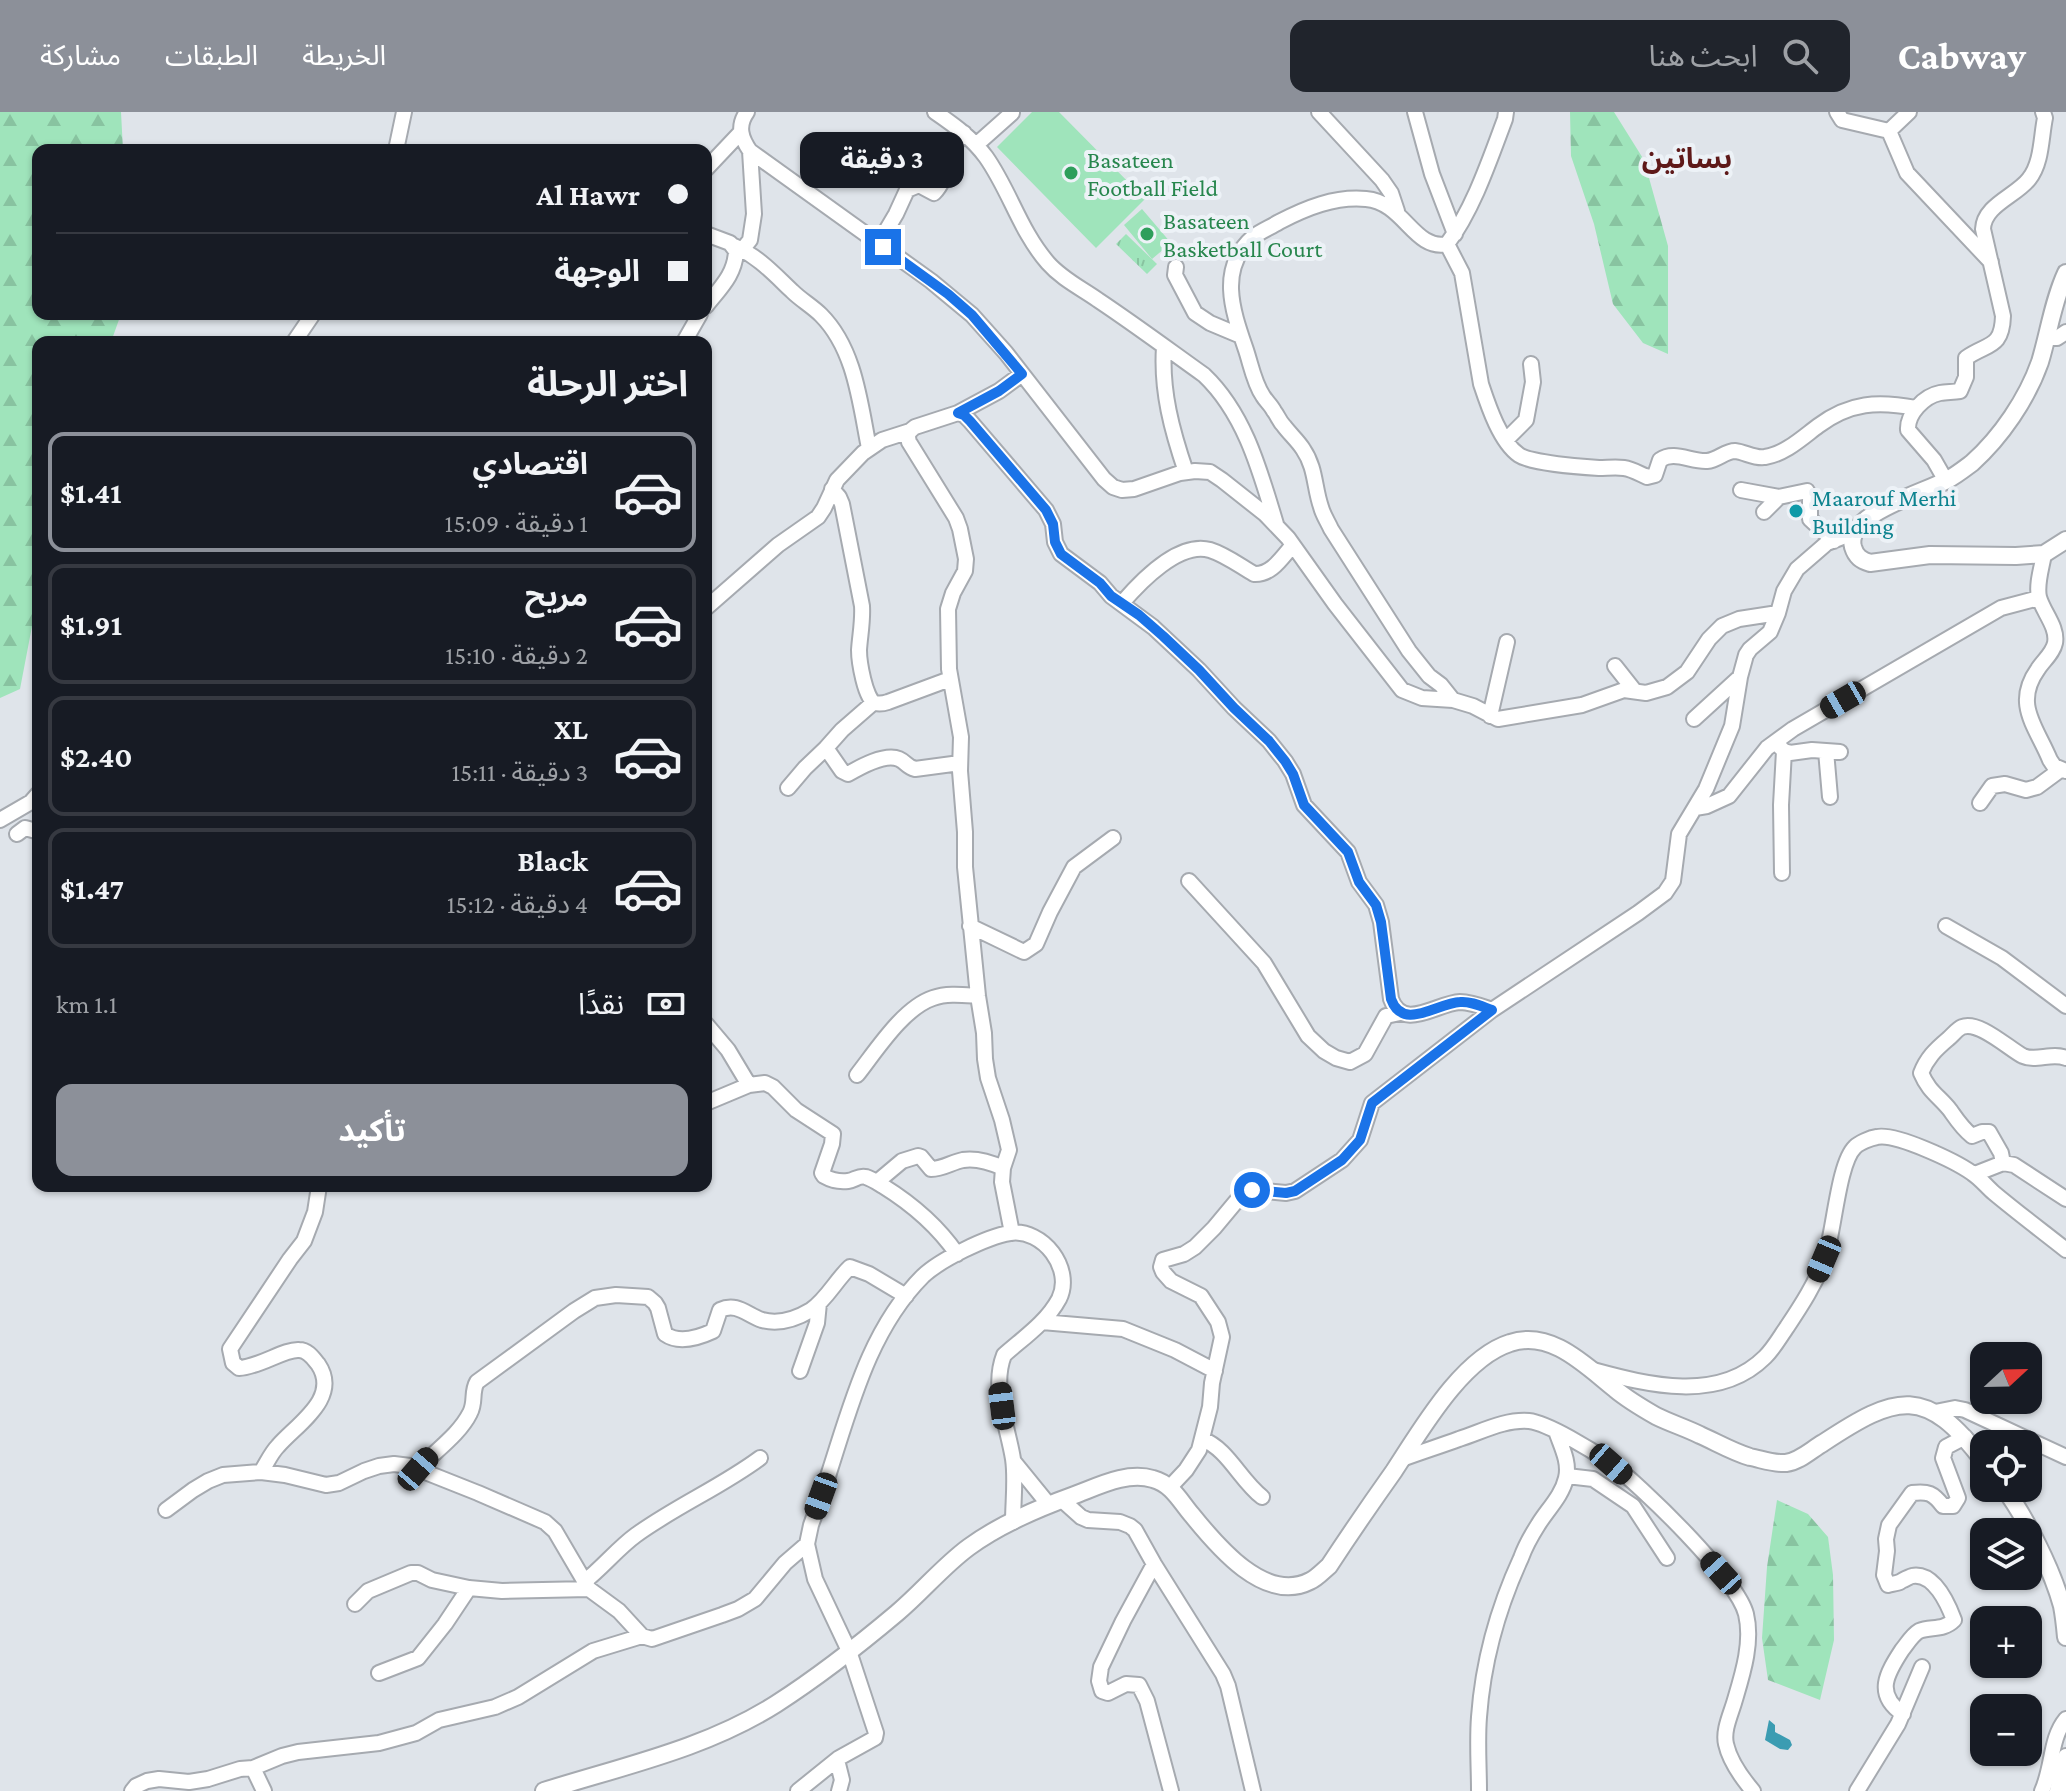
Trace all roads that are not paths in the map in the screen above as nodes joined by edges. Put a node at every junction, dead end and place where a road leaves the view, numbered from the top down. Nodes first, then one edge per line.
1 (404, 112) edge
2 (747, 112) edge
3 (935, 112) edge
4 (1319, 112) edge
5 (1415, 112) edge
6 (1506, 112) edge
7 (1837, 112) edge
8 (1909, 112) edge
9 (2043, 112) edge
10 (1012, 113) edge
11 (1889, 131) junction
12 (741, 132) junction
13 (964, 133) junction
14 (396, 144) edge
15 (976, 145) junction
16 (750, 151) junction
17 (712, 163) edge
18 (1397, 211) junction
19 (712, 236) edge
20 (1451, 239) junction
21 (883, 247) junction
22 (738, 248) junction
23 (1992, 263) junction
24 (1176, 267) dead end
25 (2066, 273) edge
26 (712, 299) edge
27 (2066, 332) edge
28 (1241, 336) junction
29 (2046, 338) junction
30 (1164, 347) junction
31 (1531, 364) dead end
32 (1022, 374) junction
33 (1916, 408) junction
34 (958, 413) junction
35 (910, 431) junction
36 (1506, 440) junction
37 (869, 448) junction
38 (1186, 472) junction
39 (1946, 481) junction
40 (832, 489) junction
41 (1741, 490) dead end
42 (1779, 497) junction
43 (1764, 512) dead end
44 (1276, 526) junction
45 (1853, 533) junction
46 (2066, 540) edge
47 (1834, 541) junction
48 (1293, 545) junction
49 (2044, 554) junction
50 (2039, 598) junction
51 (712, 603) edge
52 (1122, 603) junction
53 (1778, 613) junction
54 (1507, 642) dead end
55 (1615, 666) dead end
56 (1740, 677) junction
57 (950, 679) junction
58 (1634, 690) junction
59 (1453, 700) junction
60 (873, 703) junction
61 (1490, 716) junction
62 (1694, 719) dead end
63 (1780, 746) junction
64 (826, 748) junction
65 (960, 763) junction
66 (2063, 770) edge
67 (788, 788) dead end
68 (1830, 797) dead end
69 (32, 801) edge
70 (1980, 803) dead end
71 (1695, 808) junction
72 (0, 820) edge
73 (32, 830) edge
74 (17, 834) dead end
75 (1113, 838) dead end
76 (1782, 873) dead end
77 (1189, 881) dead end
78 (970, 926) junction
79 (1946, 926) dead end
80 (978, 996) junction
81 (2066, 1006) edge
82 (1492, 1010) junction
83 (1400, 1013) junction
84 (712, 1031) edge
85 (2066, 1058) edge
86 (857, 1075) dead end
87 (749, 1085) junction
88 (712, 1100) edge
89 (2003, 1163) junction
90 (1003, 1168) junction
91 (1975, 1174) junction
92 (877, 1182) junction
93 (319, 1192) edge
94 (2066, 1199) edge
95 (1012, 1233) junction
96 (2066, 1250) edge
97 (957, 1254) junction
98 (906, 1296) junction
99 (819, 1303) junction
100 (1042, 1322) junction
101 (1592, 1370) junction
102 (800, 1371) dead end
103 (1215, 1371) junction
104 (1935, 1412) junction
105 (1556, 1431) junction
106 (1965, 1437) junction
107 (1202, 1439) junction
108 (1970, 1444) edge
109 (2066, 1457) edge
110 (760, 1458) dead end
111 (1402, 1459) junction
112 (1014, 1462) junction
113 (418, 1469) junction
114 (261, 1472) junction
115 (1567, 1476) junction
116 (1170, 1487) junction
117 (1262, 1497) dead end
118 (1055, 1502) junction
119 (2012, 1502) edge
120 (166, 1510) dead end
121 (1013, 1522) junction
122 (807, 1544) junction
123 (1667, 1558) dead end
124 (1154, 1564) junction
125 (587, 1585) junction
126 (469, 1588) junction
127 (355, 1604) dead end
128 (642, 1636) junction
129 (2066, 1637) edge
130 (849, 1651) junction
131 (1922, 1667) dead end
132 (379, 1673) dead end
133 (1903, 1714) junction
134 (2066, 1719) edge
135 (2066, 1757) edge
136 (837, 1760) junction
137 (253, 1768) junction
138 (132, 1791) edge
139 (264, 1791) edge
140 (544, 1791) edge
141 (798, 1791) edge
142 (839, 1791) edge
143 (1171, 1791) edge
144 (1253, 1791) edge
145 (1479, 1791) edge
146 (1753, 1791) edge
147 (1857, 1791) edge
148 (2042, 1791) edge
149 (2058, 1791) edge

1 - 14 street
2 - 12 street
3 - 13 street
4 - 18 street
5 - 20 street
6 - 20 street
7 - 11 street
8 - 11 street
9 - 23 street
10 - 15 street
11 - 23 street
12 - 16 street
12 - 17 street
13 - 15 street
13 - 21 street
15 - 30 street
16 - 21 street
16 - 22 street
18 - 20 street
18 - 28 street
19 - 22 street
20 - 36 street
21 - 32 street
22 - 26 street
22 - 37 street
23 - 33 street
24 - 28 street
25 - 29 main road
27 - 29 street
28 - 59 street
29 - 39 main road
30 - 38 street
30 - 44 street
31 - 36 street
32 - 34 street
32 - 38 street
33 - 36 street
33 - 39 street
34 - 35 street
34 - 52 street
35 - 37 street
35 - 57 street
37 - 40 street
38 - 44 street
39 - 45 main road
40 - 51 street
40 - 60 street
41 - 42 street
42 - 43 street
42 - 47 street
44 - 48 street
45 - 47 street
45 - 49 main road
46 - 49 main road
47 - 53 street
48 - 52 street
48 - 59 street
49 - 50 street
50 - 63 street
50 - 66 street
52 - 83 street
53 - 56 street
53 - 58 street
54 - 61 street
55 - 58 street
56 - 62 street
56 - 71 street
57 - 60 street
57 - 65 street
58 - 61 street
59 - 61 street
60 - 64 street
63 - 68 street
63 - 71 street
63 - 76 street
64 - 65 street
64 - 67 street
65 - 78 street
66 - 70 street
69 - 72 street
71 - 82 street
73 - 74 street
75 - 78 street
77 - 83 street
78 - 80 street
79 - 81 street
80 - 86 street
80 - 90 street
82 - 83 street
82 - 103 street
84 - 87 street
85 - 89 street
87 - 88 street
87 - 92 street
89 - 91 street
89 - 94 street
90 - 92 street
90 - 95 street
91 - 96 street
91 - 101 street
92 - 97 street
93 - 114 street
95 - 97 street
95 - 100 street
97 - 98 street
98 - 99 street
98 - 122 street
99 - 102 street
99 - 113 street
100 - 103 street
100 - 112 street
101 - 104 main road
101 - 111 main road
103 - 107 street
104 - 106 main road
104 - 109 street
105 - 111 street
105 - 115 street
105 - 146 street
106 - 108 main road
106 - 133 street
107 - 116 street
107 - 117 street
110 - 125 street
111 - 116 main road
112 - 118 street
112 - 121 street
113 - 114 street
113 - 125 street
114 - 120 street
115 - 123 street
115 - 145 street
116 - 118 main road
118 - 121 main road
118 - 124 street
119 - 129 main road
121 - 130 main road
122 - 128 street
122 - 130 street
124 - 143 street
124 - 144 street
125 - 126 street
125 - 128 street
126 - 127 street
126 - 132 street
128 - 137 street
130 - 136 street
130 - 140 main road
131 - 133 street
133 - 147 street
134 - 148 street
135 - 149 main road
136 - 141 street
136 - 142 street
137 - 138 street
137 - 139 street

